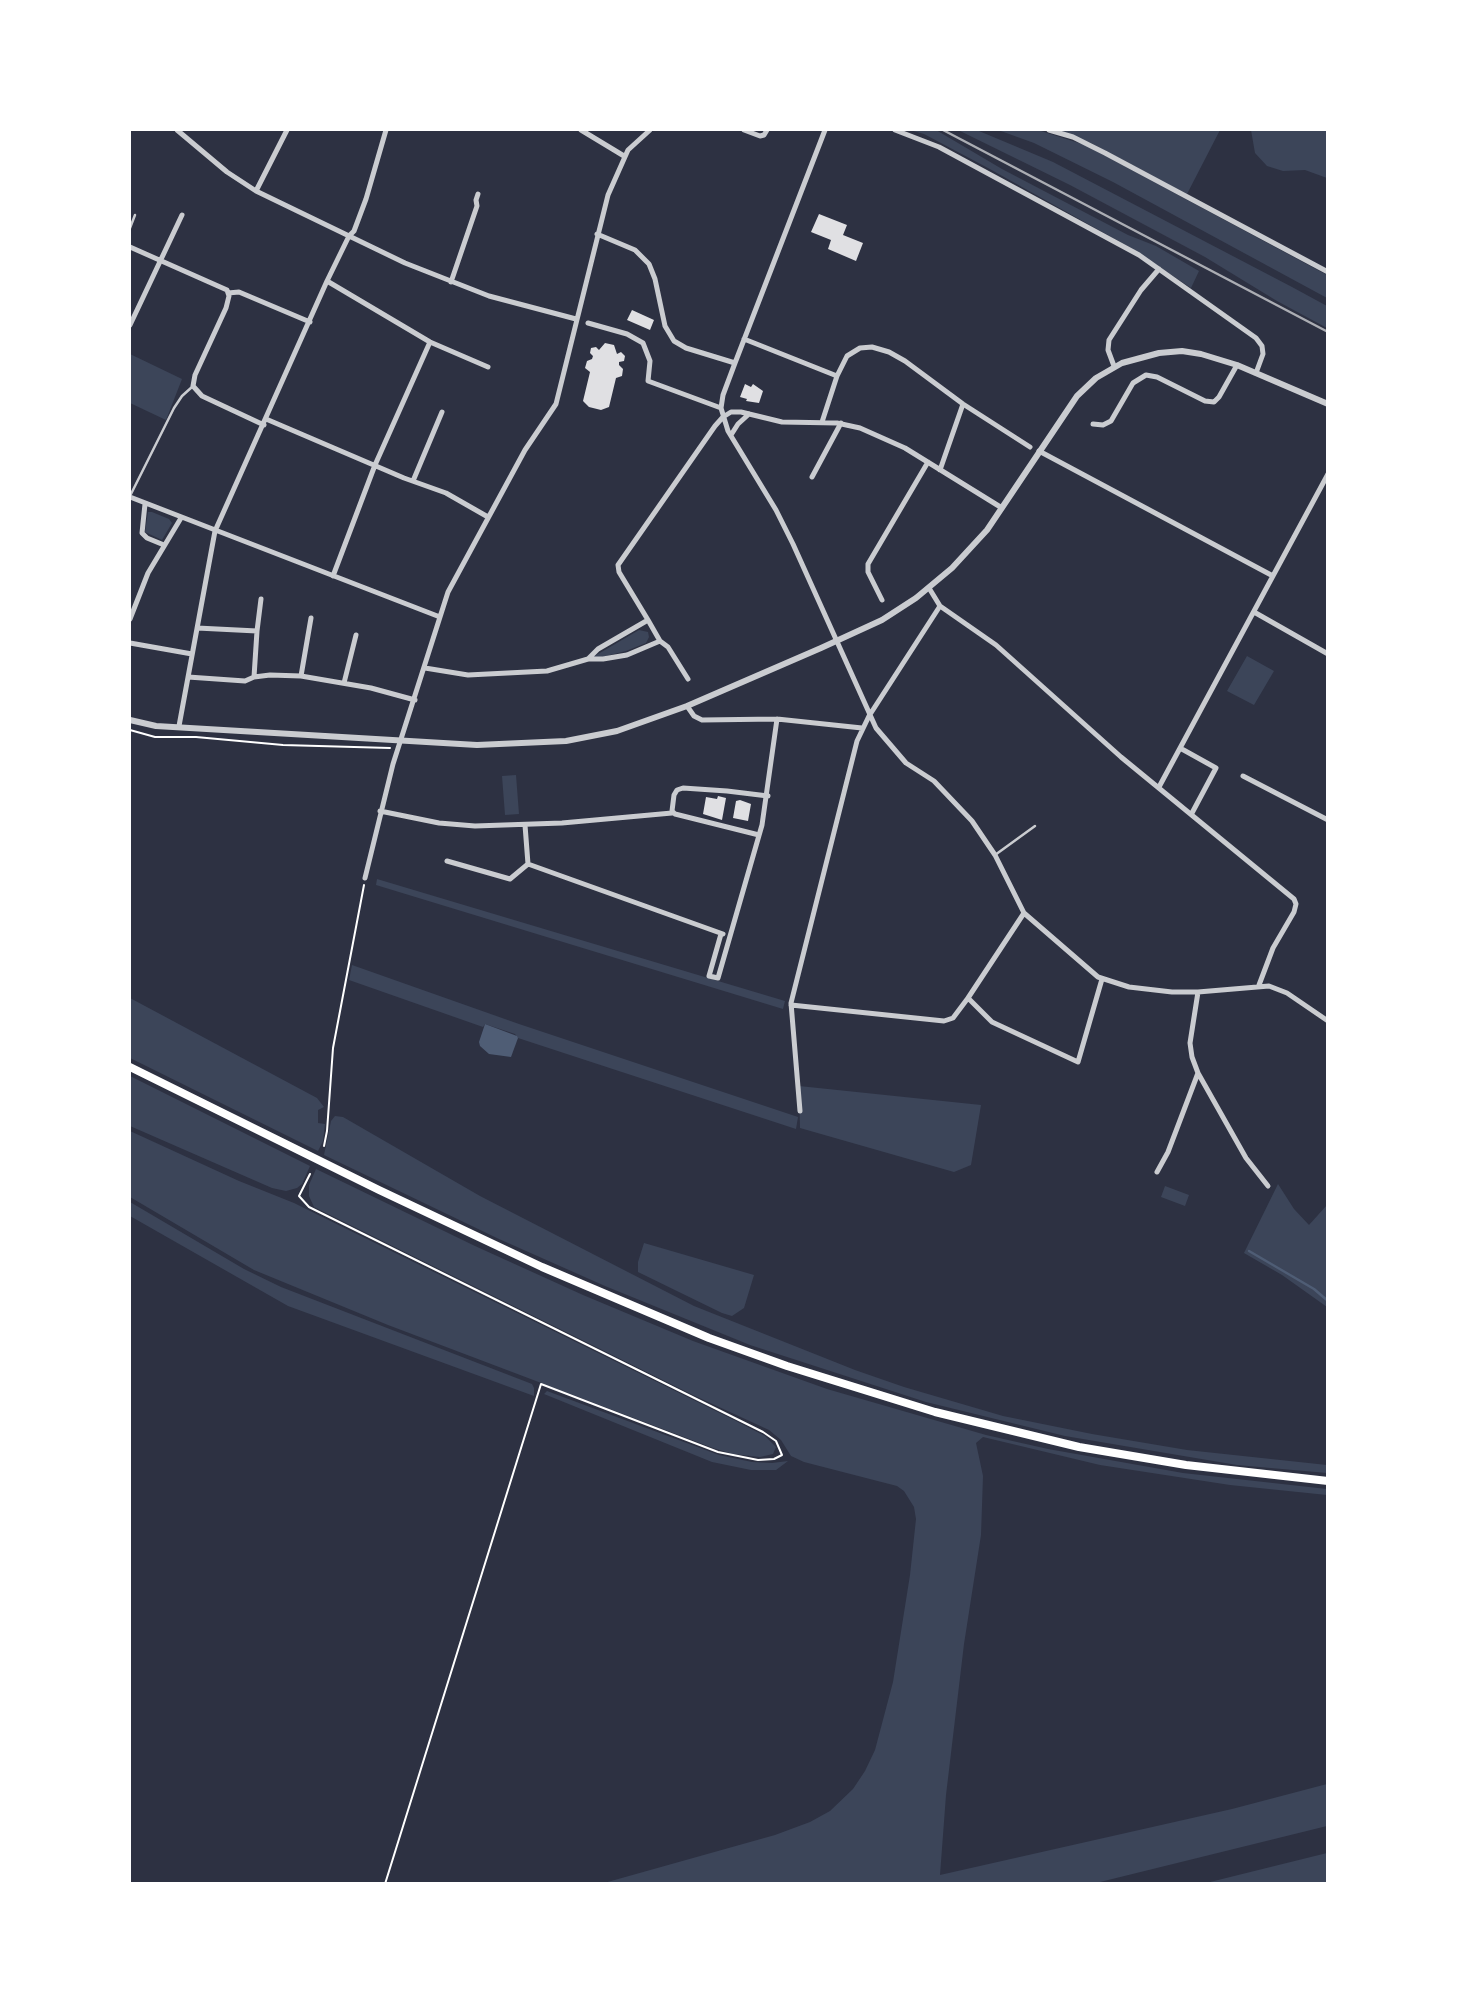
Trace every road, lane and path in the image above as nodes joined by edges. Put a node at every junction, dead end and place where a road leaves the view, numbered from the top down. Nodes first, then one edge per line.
1 (177, 130) edge
2 (287, 130) edge
3 (386, 130) edge
4 (581, 130) edge
5 (649, 130) edge
6 (744, 130) edge
7 (767, 130) edge
8 (825, 130) edge
9 (895, 130) edge
10 (1049, 130) edge
11 (624, 156) junction
12 (256, 191) junction
13 (478, 194) dead end
14 (135, 215) dead end
15 (183, 215) dead end
16 (130, 228) edge
17 (597, 234) junction
18 (349, 236) junction
19 (130, 247) edge
20 (160, 260) junction
21 (1159, 269) junction
22 (1328, 272) edge
23 (327, 281) junction
24 (452, 282) junction
25 (228, 293) junction
26 (576, 319) junction
27 (310, 322) junction
28 (588, 323) dead end
29 (130, 325) edge
30 (744, 339) junction
31 (430, 342) junction
32 (735, 363) junction
33 (1237, 365) junction
34 (1114, 366) junction
35 (488, 367) dead end
36 (1256, 373) junction
37 (837, 376) junction
38 (193, 386) junction
39 (963, 404) junction
40 (1328, 404) edge
41 (721, 408) junction
42 (442, 412) dead end
43 (749, 415) junction
44 (723, 417) junction
45 (265, 422) junction
46 (822, 422) junction
47 (841, 423) junction
48 (1093, 424) dead end
49 (731, 435) junction
50 (1030, 447) dead end
51 (1039, 451) junction
52 (928, 462) junction
53 (375, 465) junction
54 (940, 470) junction
55 (1328, 474) edge
56 (812, 477) dead end
57 (414, 481) junction
58 (130, 496) edge
59 (145, 504) junction
60 (1002, 508) junction
61 (181, 517) junction
62 (488, 517) junction
63 (215, 531) junction
64 (164, 545) junction
65 (333, 576) junction
66 (1273, 576) junction
67 (929, 588) junction
68 (261, 598) dead end
69 (882, 600) dead end
70 (940, 606) junction
71 (1254, 612) junction
72 (311, 618) dead end
73 (440, 618) junction
74 (130, 619) edge
75 (648, 620) junction
76 (197, 628) junction
77 (257, 631) junction
78 (356, 635) dead end
79 (660, 640) junction
80 (837, 641) junction
81 (130, 643) edge
82 (192, 654) junction
83 (1328, 654) edge
84 (588, 659) junction
85 (425, 668) junction
86 (301, 676) junction
87 (188, 677) junction
88 (254, 677) junction
89 (688, 679) dead end
90 (344, 683) junction
91 (415, 700) junction
92 (687, 706) junction
93 (869, 716) junction
94 (777, 719) junction
95 (130, 720) edge
96 (179, 726) junction
97 (862, 728) junction
98 (130, 730) edge
99 (400, 745) junction
100 (1180, 748) junction
101 (1243, 776) dead end
102 (1159, 788) junction
103 (768, 796) junction
104 (380, 811) junction
105 (672, 813) junction
106 (1192, 813) junction
107 (1328, 820) edge
108 (525, 825) junction
109 (1035, 826) dead end
110 (760, 835) junction
111 (995, 855) junction
112 (447, 861) dead end
113 (528, 864) junction
114 (365, 878) joint
115 (1024, 913) junction
116 (721, 934) junction
117 (730, 936) junction
118 (1102, 979) junction
119 (1259, 985) junction
120 (1198, 992) junction
121 (968, 998) junction
122 (791, 1006) junction
123 (1328, 1021) edge
124 (130, 1067) edge
125 (1198, 1073) junction
126 (800, 1111) dead end
127 (324, 1146) dead end
128 (1157, 1171) dead end
129 (310, 1174) dead end
130 (1268, 1186) dead end
131 (1328, 1481) edge
132 (385, 1884) edge

1 - 12 street
2 - 12 street
3 - 18 street
4 - 11 street
5 - 11 street
6 - 7 street
8 - 30 street
9 - 21 street
10 - 22 street
11 - 17 street
12 - 18 street
13 - 24 street
14 - 16 lane
15 - 20 street
17 - 26 street
17 - 32 street
18 - 23 street
18 - 24 street
19 - 20 street
20 - 25 street
20 - 29 street
21 - 34 street
21 - 36 street
23 - 27 street
23 - 31 street
24 - 26 street
25 - 27 street
25 - 38 street
26 - 62 street
27 - 45 street
28 - 41 street
30 - 32 street
30 - 37 street
31 - 35 street
31 - 53 street
32 - 41 street
33 - 34 street
33 - 36 street
33 - 48 street
34 - 51 street
36 - 40 street
37 - 39 street
37 - 46 street
38 - 45 street
38 - 58 lane
39 - 50 street
39 - 54 street
41 - 44 street
42 - 57 street
43 - 44 street
43 - 46 street
43 - 49 street
44 - 49 street
44 - 75 street
45 - 53 street
45 - 63 street
46 - 47 street
47 - 52 street
47 - 56 street
49 - 80 street
51 - 60 street
51 - 66 street
52 - 54 street
52 - 69 street
53 - 57 street
53 - 65 street
54 - 60 street
55 - 66 street
57 - 62 street
58 - 59 street
59 - 61 street
59 - 64 street
60 - 67 street
61 - 63 street
61 - 64 street
62 - 73 street
63 - 65 street
63 - 76 street
64 - 74 street
65 - 73 street
66 - 71 street
67 - 70 street
67 - 80 street
68 - 77 street
70 - 93 street
70 - 102 street
71 - 83 street
71 - 100 street
72 - 86 street
73 - 85 street
75 - 79 street
75 - 84 street
76 - 77 street
76 - 82 street
77 - 88 street
78 - 90 street
79 - 84 street
79 - 89 street
80 - 92 street
80 - 93 street
81 - 82 street
82 - 87 street
84 - 85 street
85 - 91 street
86 - 88 street
86 - 90 street
87 - 88 street
87 - 96 street
90 - 91 street
91 - 99 street
92 - 94 street
92 - 99 street
93 - 97 street
93 - 111 street
94 - 97 street
94 - 103 street
95 - 96 street
96 - 99 street
97 - 122 street
98 - 99 path
99 - 104 street
100 - 102 street
100 - 106 street
101 - 107 street
102 - 106 street
103 - 105 street
103 - 110 street
104 - 108 street
104 - 114 street
105 - 108 street
105 - 110 street
106 - 119 street
108 - 113 street
109 - 111 lane
110 - 117 street
111 - 115 street
112 - 113 street
113 - 116 street
114 - 127 path
115 - 118 street
115 - 121 street
116 - 117 street
116 - 117 street
118 - 120 street
118 - 121 street
119 - 120 street
119 - 123 street
120 - 125 street
121 - 122 street
122 - 126 street
124 - 131 main road
125 - 128 street
125 - 130 street
129 - 132 path

